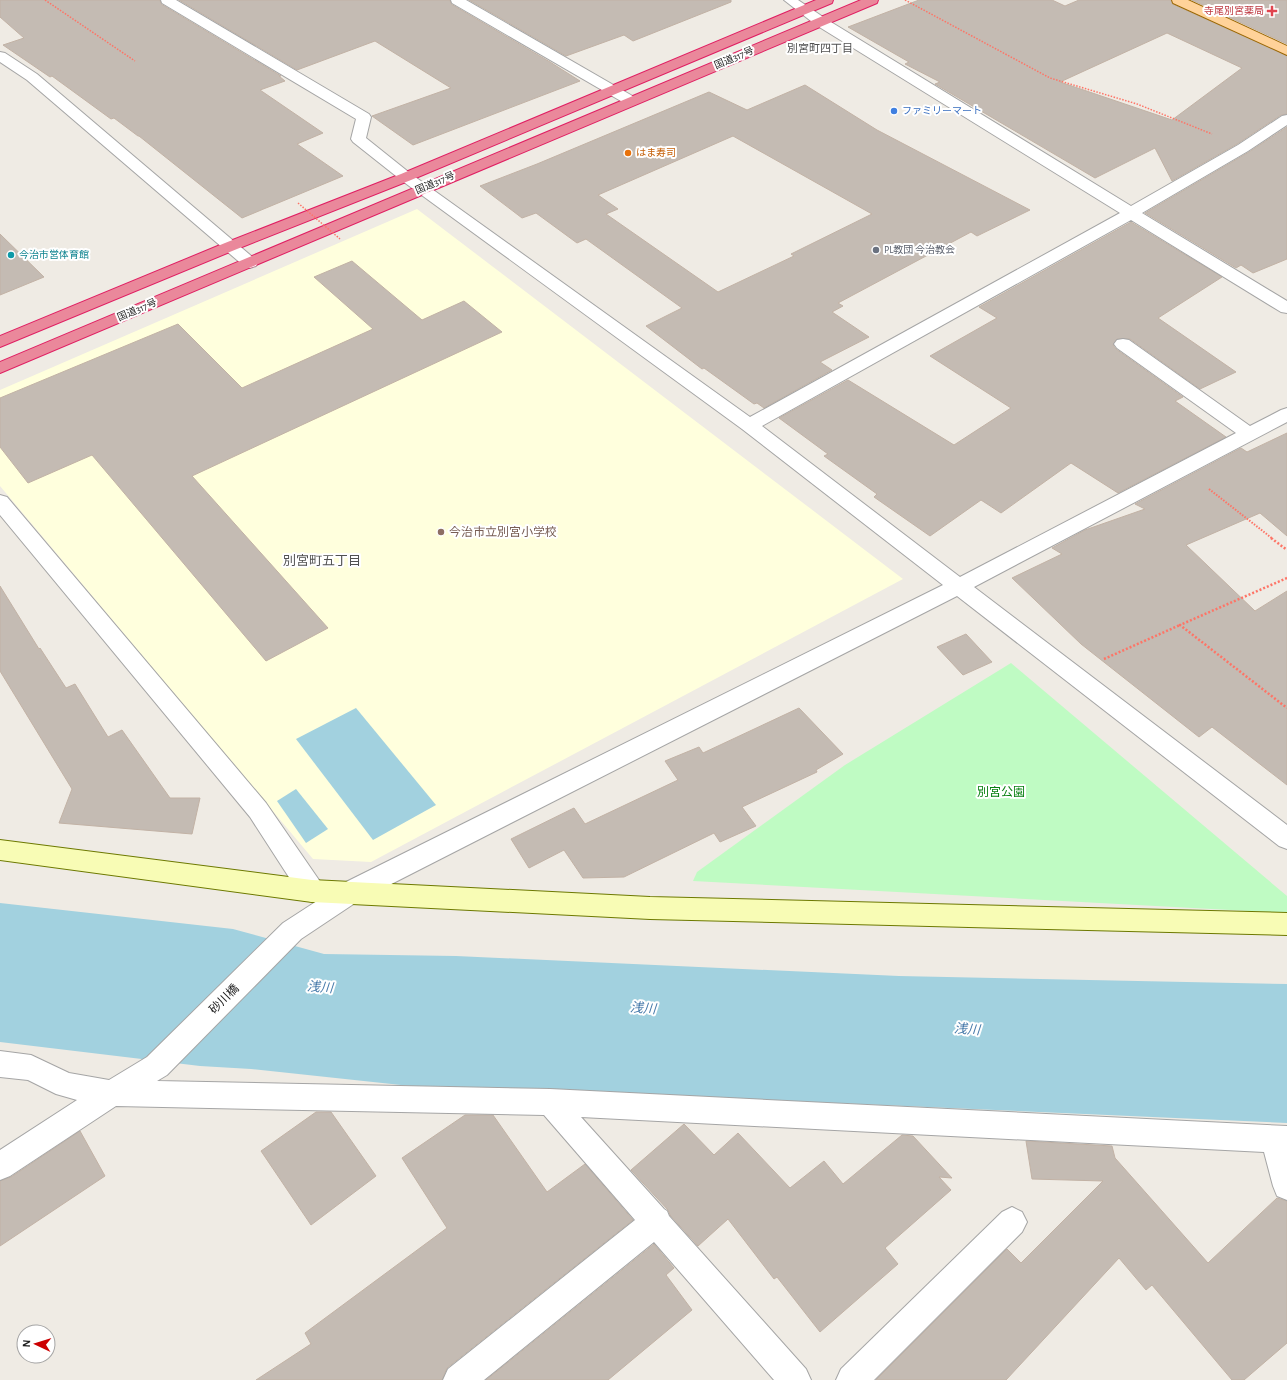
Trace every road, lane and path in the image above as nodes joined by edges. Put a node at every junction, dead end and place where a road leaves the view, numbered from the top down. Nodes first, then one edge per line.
1 (45, 0) edge
2 (167, 0) edge
3 (457, 0) edge
4 (790, 0) edge
5 (827, 0) edge
6 (872, 0) edge
7 (905, 0) edge
8 (1178, 0) edge
9 (804, 9) junction
10 (821, 22) junction
11 (1287, 51) edge
12 (0, 56) edge
13 (135, 61) dead end
14 (613, 90) junction
15 (631, 101) junction
16 (1287, 119) edge
17 (1243, 148) junction
18 (406, 177) junction
19 (421, 189) junction
20 (298, 203) dead end
21 (1130, 214) junction
22 (340, 239) dead end
23 (232, 246) junction
24 (250, 263) junction
25 (1287, 308) edge
26 (0, 342) edge
27 (1122, 344) dead end
28 (0, 368) edge
29 (1287, 414) edge
30 (749, 425) junction
31 (1249, 434) junction
32 (1183, 469) junction
33 (0, 502) edge
34 (1287, 550) edge
35 (1287, 578) edge
36 (958, 587) junction
37 (1180, 625) junction
38 (1071, 673) junction
39 (1287, 708) edge
40 (1287, 839) edge
41 (0, 850) edge
42 (312, 891) junction
43 (349, 893) junction
44 (1287, 924) edge
45 (0, 1064) edge
46 (112, 1093) junction
47 (550, 1102) junction
48 (1281, 1139) edge
49 (0, 1166) edge
50 (1287, 1186) edge
51 (657, 1221) junction
52 (1012, 1222) dead end
53 (459, 1380) edge
54 (796, 1380) edge
55 (852, 1380) edge

1 - 13 path
2 - 18 street
3 - 14 street
4 - 9 street
5 - 9 highway, 国道317号
6 - 10 highway, 国道317号
7 - 17 path
8 - 11 main road
9 - 10 street
9 - 14 highway, 国道317号
10 - 15 highway, 国道317号
10 - 21 street
12 - 23 street
14 - 15 street
14 - 18 highway, 国道317号
15 - 19 highway, 国道317号
16 - 17 street
17 - 21 street
18 - 19 street
18 - 23 highway, 国道317号
19 - 24 highway, 国道317号
19 - 30 street
20 - 22 path, bridge
21 - 25 street
21 - 30 street
23 - 24 street
23 - 26 highway, 国道317号
24 - 28 highway, 国道317号
27 - 31 street
29 - 31 street, 砂川橋
30 - 36 street
31 - 32 street, 砂川橋
32 - 34 path
32 - 36 street, 砂川橋
33 - 42 street
35 - 37 path
36 - 38 street
36 - 43 street, 砂川橋
37 - 38 path
37 - 39 path
38 - 40 street
41 - 42 street
42 - 43 street
43 - 44 street
43 - 46 street, 砂川橋
45 - 46 street
46 - 47 street
46 - 49 street, 砂川橋
47 - 48 street
47 - 51 street
48 - 50 street
51 - 53 street
51 - 54 street
52 - 55 street

